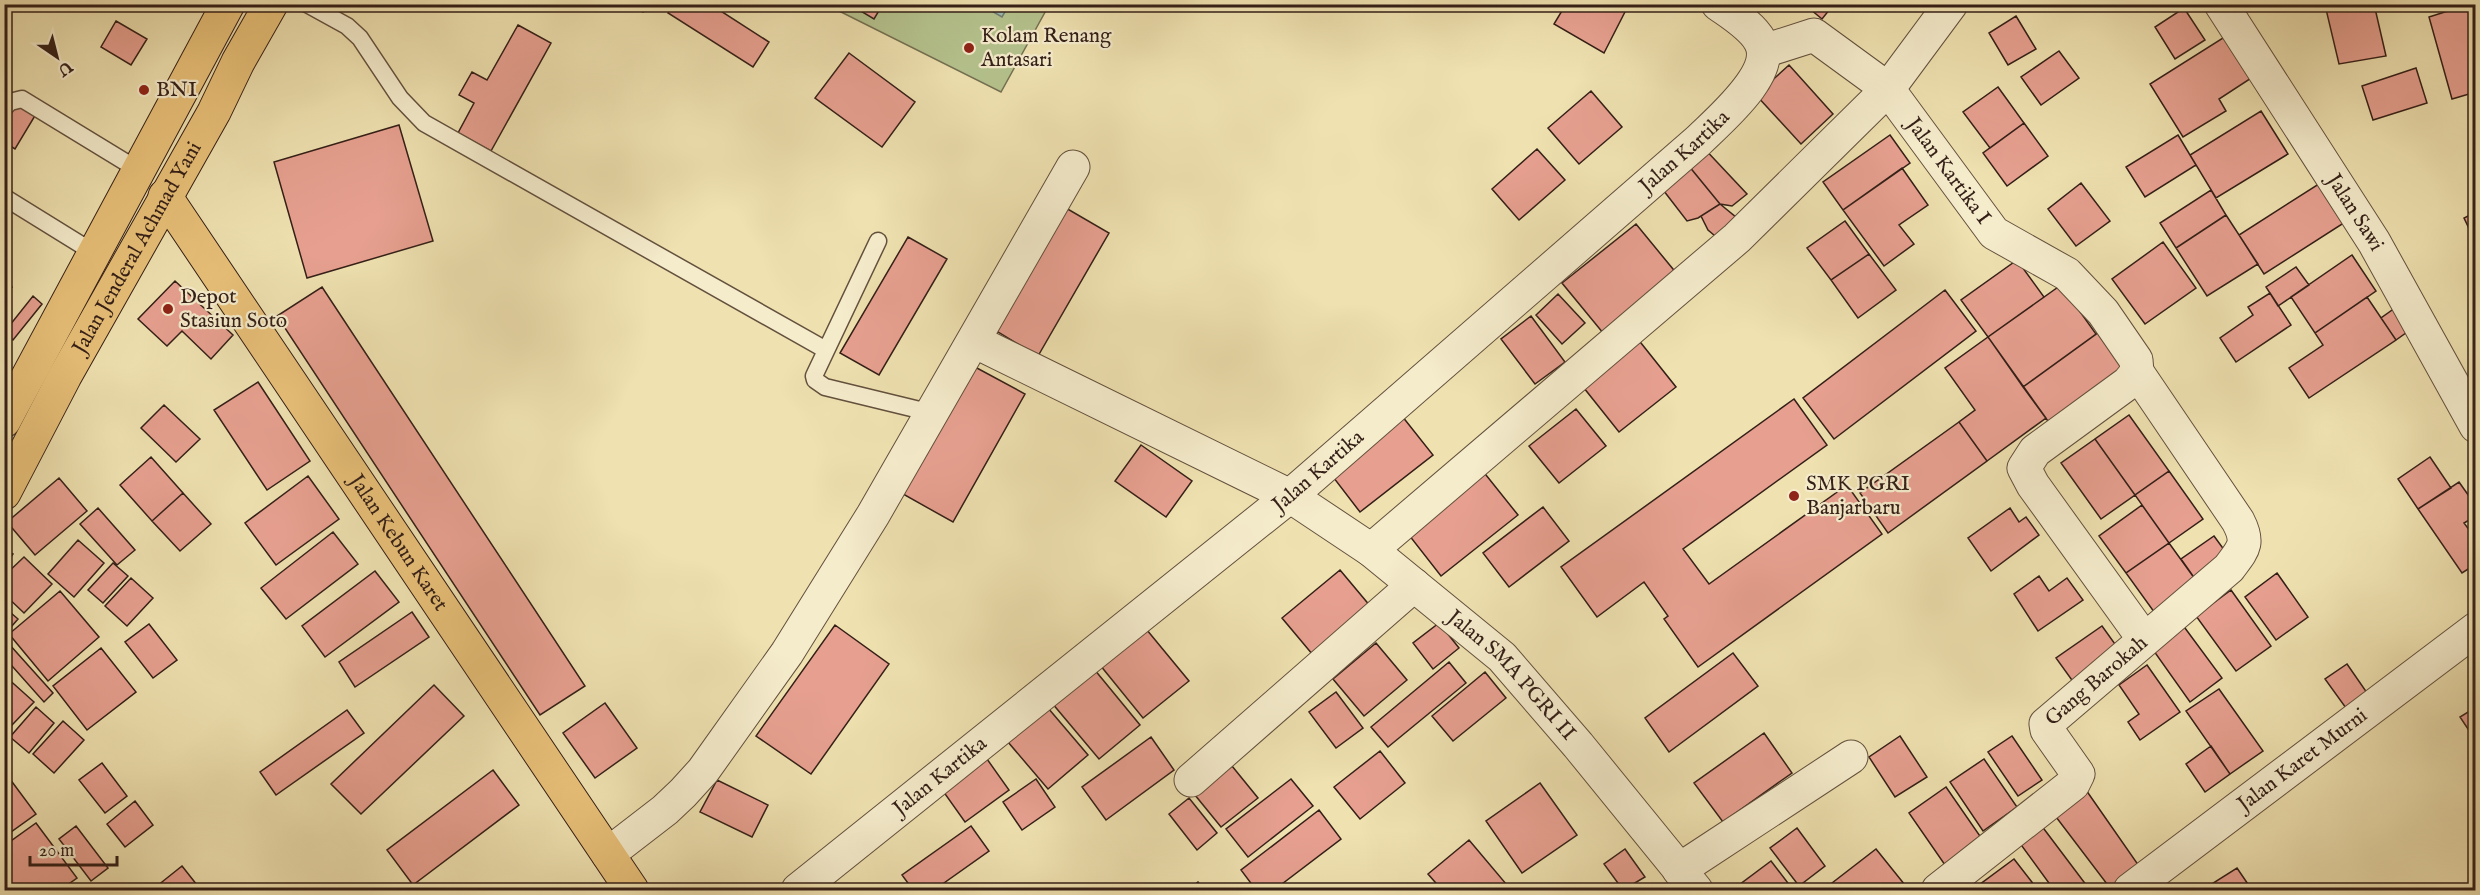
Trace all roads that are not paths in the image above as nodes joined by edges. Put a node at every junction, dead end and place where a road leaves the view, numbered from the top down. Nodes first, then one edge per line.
1 (228, 4) edge
2 (272, 4) edge
3 (307, 4) edge
4 (1951, 4) edge
5 (2221, 4) edge
6 (1729, 8) edge
7 (1764, 51) junction
8 (1888, 89) junction
9 (4, 108) edge
10 (1073, 167) dead end
11 (140, 171) junction
12 (4, 196) edge
13 (165, 196) junction
14 (878, 241) dead end
15 (96, 254) junction
16 (974, 341) junction
17 (826, 350) junction
18 (2137, 372) junction
19 (932, 413) junction
20 (4, 421) edge
21 (2475, 426) edge
22 (4, 493) edge
23 (1290, 496) junction
24 (2245, 547) joint
25 (1371, 550) junction
26 (1414, 585) junction
27 (2475, 628) edge
28 (2144, 639) junction
29 (1851, 758) dead end
30 (1191, 780) dead end
31 (608, 854) junction
32 (1688, 880) edge
33 (632, 891) edge
34 (798, 891) edge
35 (1938, 891) edge
36 (2130, 891) edge

1 - 11 main road, Jalan Jenderal Achmad Yani
2 - 13 main road, Jalan Jenderal Achmad Yani
3 - 17 lane
4 - 8 street
5 - 21 street, Jalan Sawi
6 - 7 street
7 - 8 street, Jalan Kartika I
7 - 23 street, Jalan Kartika
8 - 18 street, Jalan Kartika I
8 - 25 street
9 - 11 lane
10 - 16 street
11 - 15 main road, Jalan Jenderal Achmad Yani
12 - 15 lane
13 - 22 main road, Jalan Jenderal Achmad Yani
13 - 31 main road, Jalan Kebun Karet
14 - 17 lane
15 - 20 main road, Jalan Jenderal Achmad Yani
16 - 19 street
16 - 23 street, Jalan SMA PGRI II
17 - 19 lane
18 - 24 street, Jalan Kartika I
18 - 28 street
19 - 31 street
23 - 25 street, Jalan SMA PGRI II
23 - 34 street, Jalan Kartika
24 - 28 street, Gang Barokah
25 - 26 street, Jalan SMA PGRI II
26 - 30 street
26 - 32 street, Jalan SMA PGRI II
27 - 36 street, Jalan Karet Murni
28 - 35 street, Gang Barokah
29 - 32 street
31 - 33 main road, Jalan Kebun Karet

